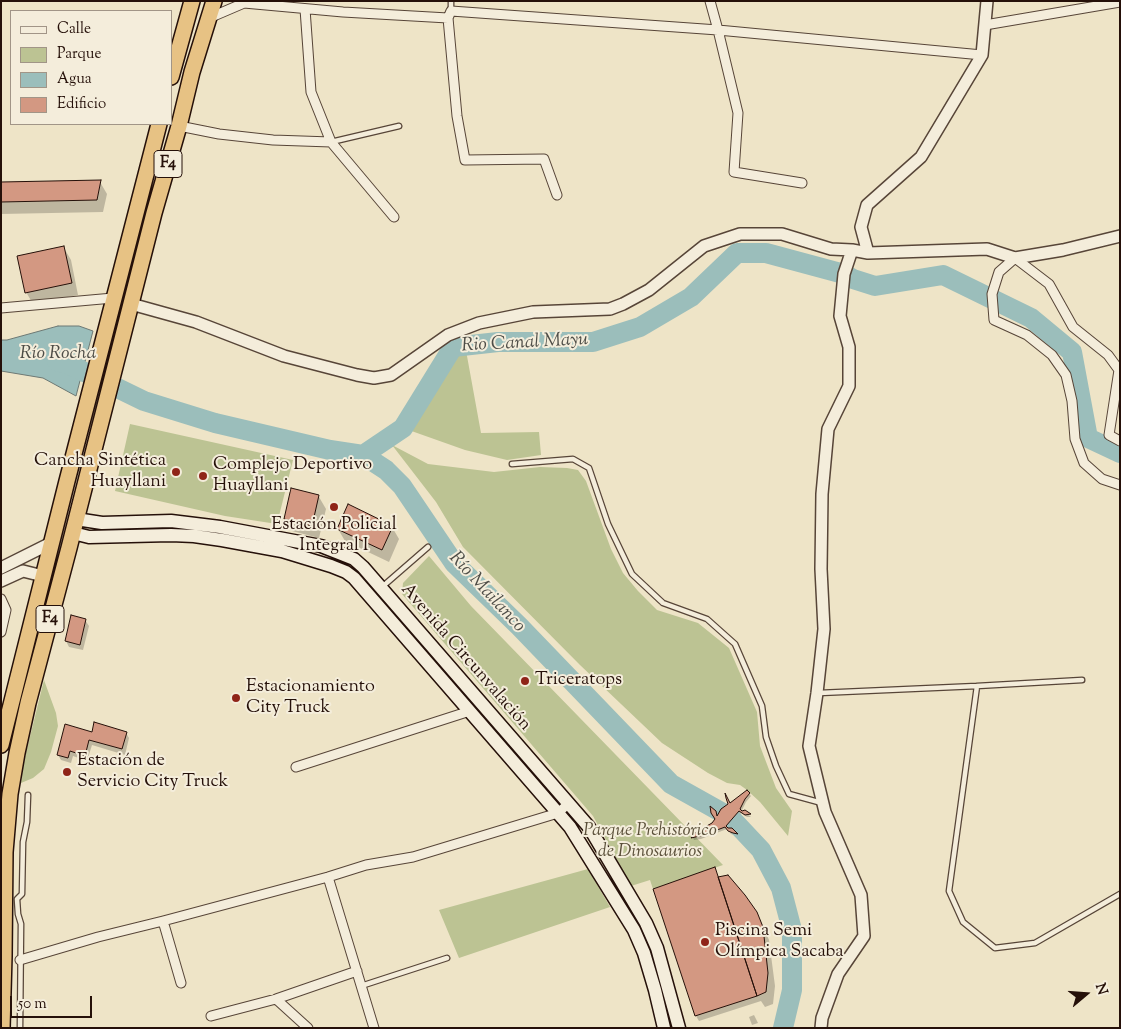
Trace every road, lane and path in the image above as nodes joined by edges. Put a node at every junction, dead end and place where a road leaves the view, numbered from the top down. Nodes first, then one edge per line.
1 (186, 1) edge
2 (192, 1) edge
3 (198, 1) edge
4 (214, 1) edge
5 (451, 1) edge
6 (710, 1) edge
7 (987, 1) edge
8 (1120, 2) edge
9 (305, 9) junction
10 (450, 15) junction
11 (209, 18) junction
12 (985, 25) junction
13 (718, 30) junction
14 (982, 55) junction
15 (173, 72) edge
16 (159, 125) edge
17 (179, 126) junction
18 (399, 126) dead end
19 (332, 142) junction
20 (802, 184) dead end
21 (557, 195) dead end
22 (394, 217) dead end
23 (1120, 236) edge
24 (852, 250) junction
25 (868, 253) junction
26 (1015, 258) junction
27 (113, 298) junction
28 (131, 304) junction
29 (1, 308) edge
30 (1120, 441) edge
31 (512, 464) dead end
32 (1120, 485) edge
33 (74, 526) junction
34 (51, 542) junction
35 (324, 547) junction
36 (428, 547) dead end
37 (320, 562) junction
38 (1, 568) edge
39 (43, 576) junction
40 (1, 580) edge
41 (382, 588) junction
42 (372, 598) junction
43 (1, 599) edge
44 (1, 632) edge
45 (1082, 680) dead end
46 (977, 686) junction
47 (818, 693) junction
48 (470, 711) junction
49 (1, 745) edge
50 (296, 767) dead end
51 (28, 795) dead end
52 (569, 803) junction
53 (823, 803) junction
54 (558, 813) junction
55 (328, 877) junction
56 (1120, 894) edge
57 (630, 897) junction
58 (616, 903) junction
59 (163, 921) junction
60 (447, 958) dead end
61 (20, 960) junction
62 (357, 971) junction
63 (181, 983) dead end
64 (361, 986) junction
65 (276, 999) junction
66 (212, 1016) dead end
67 (2, 1028) edge
68 (20, 1028) edge
69 (308, 1028) edge
70 (374, 1028) edge
71 (664, 1028) edge
72 (679, 1028) edge
73 (821, 1028) edge

1 - 15 highway
2 - 15 highway
3 - 15 highway
4 - 11 highway, F4
5 - 10 lane
6 - 13 street
7 - 12 street
8 - 12 street
9 - 10 street
9 - 11 street
9 - 19 street
10 - 13 street
10 - 21 street
11 - 17 highway, F4
12 - 14 street
13 - 14 street
13 - 20 street
14 - 25 street
16 - 27 highway, F4
17 - 19 street
17 - 28 highway, F4
18 - 19 lane
19 - 22 street
23 - 26 street
24 - 25 street
24 - 28 street
24 - 47 street
25 - 26 street
26 - 30 street
26 - 32 street
27 - 29 street
27 - 34 highway, F4
28 - 33 highway, F4
31 - 53 lane
33 - 35 main road, Avenida Circunvalación
33 - 37 main road, Avenida Circunvalación
33 - 67 highway, F4
34 - 38 street
34 - 39 highway, F4
35 - 37 street
35 - 41 main road, Avenida Circunvalación
36 - 41 lane
37 - 42 main road, Avenida Circunvalación
39 - 40 street
39 - 49 highway, F4
41 - 42 street
41 - 52 main road, Avenida Circunvalación
42 - 48 main road, Avenida Circunvalación
43 - 44 street
45 - 46 lane
46 - 47 lane
46 - 56 lane
47 - 53 street
48 - 50 street
48 - 54 main road, Avenida Circunvalación
51 - 61 lane
52 - 54 street
52 - 57 main road, Avenida Circunvalación
53 - 73 street
54 - 55 street
54 - 58 main road, Avenida Circunvalación
55 - 59 street
55 - 62 street
57 - 58 street
57 - 72 main road, Avenida Circunvalación
58 - 71 main road, Avenida Circunvalación
59 - 61 street
59 - 63 street
60 - 64 lane
61 - 68 lane
62 - 64 street
62 - 65 street
64 - 70 street
65 - 66 street
65 - 69 street

